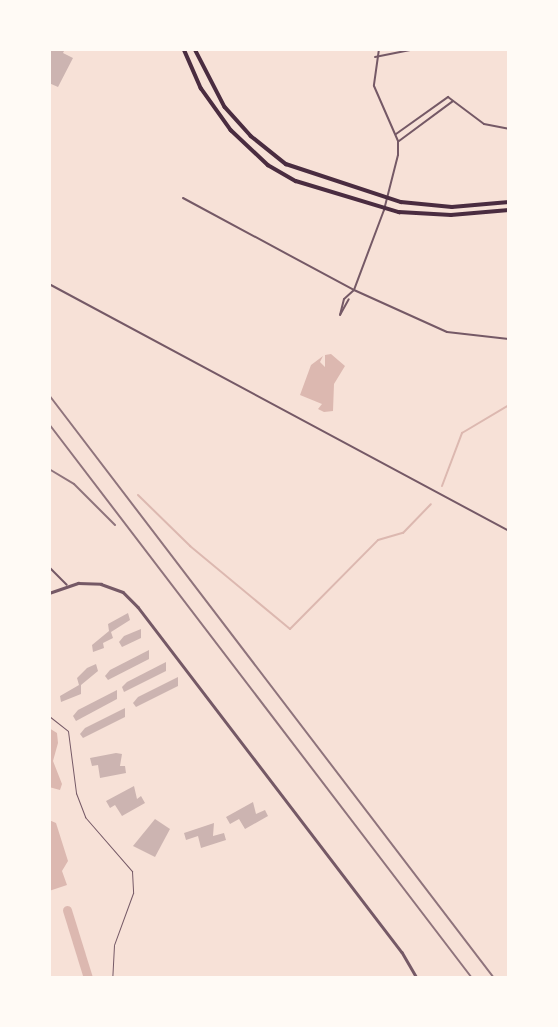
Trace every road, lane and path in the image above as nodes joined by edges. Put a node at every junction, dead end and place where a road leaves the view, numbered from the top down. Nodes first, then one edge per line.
1 (184, 49) edge
2 (195, 49) edge
3 (379, 49) edge
4 (415, 49) edge
5 (375, 57) junction
6 (453, 101) junction
7 (509, 129) edge
8 (395, 135) junction
9 (398, 141) junction
10 (183, 198) dead end
11 (387, 199) junction
12 (509, 202) edge
13 (384, 210) junction
14 (509, 210) edge
15 (49, 284) edge
16 (354, 290) junction
17 (349, 299) junction
18 (509, 339) edge
19 (509, 531) edge
20 (49, 567) edge
21 (67, 585) junction
22 (49, 593) edge
23 (49, 716) edge
24 (112, 978) edge
25 (416, 978) edge

1 - 13 main road
2 - 11 main road
3 - 5 street
4 - 5 street
5 - 8 street
6 - 7 street
6 - 8 street
6 - 9 street
8 - 9 street
9 - 11 street
10 - 16 street
11 - 12 main road
11 - 13 street
13 - 14 main road
13 - 16 street
15 - 19 street
16 - 17 street
16 - 18 street
17 - 17 street
20 - 21 street
21 - 22 street
21 - 25 street
23 - 24 lane

